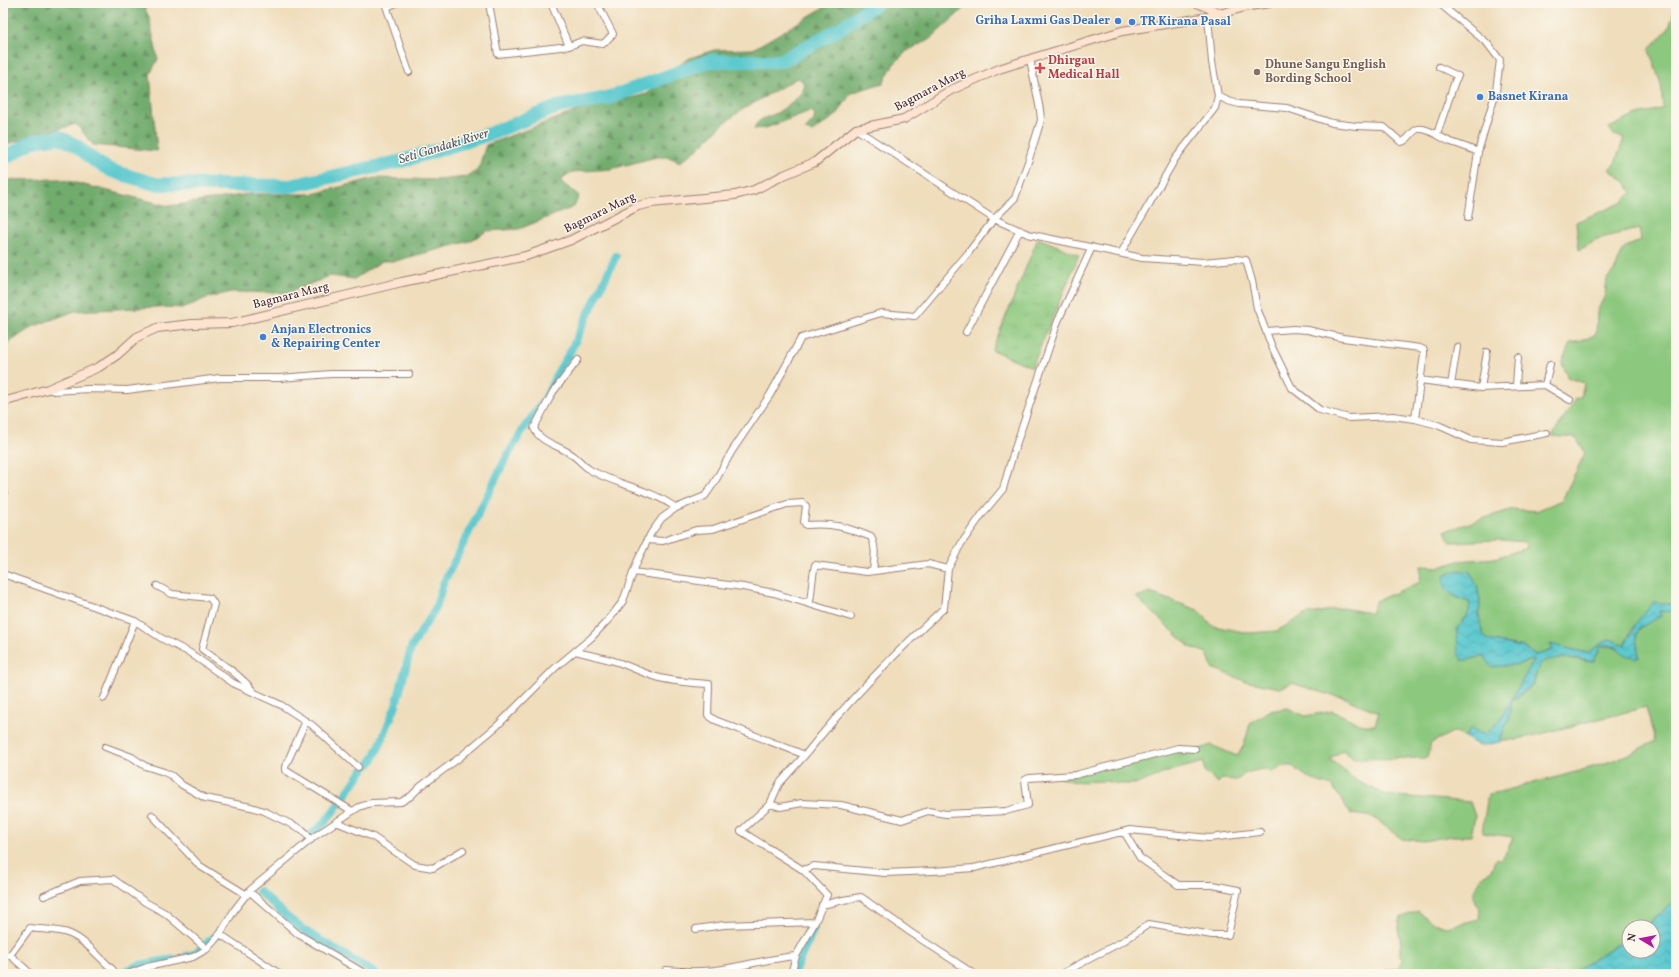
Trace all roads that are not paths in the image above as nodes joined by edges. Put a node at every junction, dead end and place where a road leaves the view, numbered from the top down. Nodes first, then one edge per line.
1 (396, 3) edge
2 (489, 3) edge
3 (551, 3) edge
4 (597, 3) edge
5 (1197, 3) edge
6 (1270, 3) edge
7 (1439, 3) edge
8 (386, 5) edge
9 (1249, 5) edge
10 (1220, 13) junction
11 (1208, 17) junction
12 (569, 46) junction
13 (1030, 59) junction
14 (1439, 67) dead end
15 (409, 72) dead end
16 (1218, 96) junction
17 (856, 129) junction
18 (1437, 134) junction
19 (1478, 152) junction
20 (1468, 218) dead end
21 (994, 219) junction
22 (1020, 230) junction
23 (1092, 247) junction
24 (1121, 253) junction
25 (966, 332) dead end
26 (1266, 332) junction
27 (1457, 347) dead end
28 (1487, 352) dead end
29 (1518, 357) dead end
30 (578, 360) dead end
31 (1550, 364) dead end
32 (409, 374) dead end
33 (1420, 380) junction
34 (1451, 385) junction
35 (1545, 385) junction
36 (1516, 386) junction
37 (1481, 388) junction
38 (48, 389) junction
39 (1570, 400) dead end
40 (3, 402) edge
41 (1415, 418) junction
42 (1547, 433) dead end
43 (676, 508) junction
44 (647, 540) junction
45 (948, 569) junction
46 (873, 571) junction
47 (633, 572) junction
48 (3, 574) edge
49 (157, 586) dead end
50 (803, 602) junction
51 (851, 618) dead end
52 (135, 621) junction
53 (575, 651) junction
54 (255, 693) junction
55 (104, 698) dead end
56 (306, 721) junction
57 (105, 747) dead end
58 (1195, 749) dead end
59 (805, 755) junction
60 (358, 767) dead end
61 (770, 804) junction
62 (352, 811) junction
63 (152, 815) dead end
64 (336, 822) junction
65 (1124, 832) junction
66 (1260, 832) dead end
67 (311, 840) junction
68 (463, 850) dead end
69 (803, 870) junction
70 (248, 893) junction
71 (44, 896) dead end
72 (822, 905) junction
73 (815, 922) junction
74 (696, 929) dead end
75 (220, 934) junction
76 (207, 949) junction
77 (10, 955) junction
78 (796, 956) junction
79 (3, 957) edge
80 (666, 970) dead end
81 (31, 974) edge
82 (114, 974) edge
83 (128, 974) edge
84 (280, 974) edge
85 (366, 974) edge
86 (791, 974) edge
87 (974, 974) edge
88 (1060, 974) edge

1 - 8 street
2 - 12 street
3 - 12 street
4 - 12 street
5 - 10 main road
6 - 9 main road, Bagmara Marg
7 - 19 street
8 - 15 street
9 - 10 main road, Bagmara Marg
10 - 11 main road, Bagmara Marg
11 - 13 main road, Bagmara Marg
11 - 16 street
13 - 17 main road, Bagmara Marg
13 - 21 street
14 - 18 street
16 - 18 street
16 - 24 street
17 - 21 street
17 - 38 main road, Bagmara Marg
18 - 19 street
19 - 20 street
21 - 22 street
21 - 43 street
22 - 23 street
22 - 25 street
23 - 24 street
23 - 45 street
24 - 26 street
26 - 33 street
26 - 41 street
27 - 34 street
28 - 37 street
29 - 36 street
30 - 43 street
31 - 35 street
32 - 38 street
33 - 34 street
33 - 41 street
34 - 37 street
35 - 36 street
35 - 39 street
36 - 37 street
38 - 40 main road, Bagmara Marg
41 - 42 street
43 - 44 street
44 - 46 street
44 - 47 street
45 - 46 street
45 - 59 street
46 - 50 street
47 - 50 street
47 - 53 street
48 - 52 street
49 - 54 street
50 - 51 street
52 - 54 street
52 - 55 street
53 - 59 street
53 - 62 street
54 - 56 street
56 - 60 street
56 - 62 street
57 - 67 street
58 - 61 street
59 - 61 street
61 - 69 street
62 - 64 street
63 - 70 street
64 - 67 street
64 - 68 street
65 - 66 street
65 - 69 street
65 - 88 street
67 - 70 street
69 - 72 street
70 - 75 street
70 - 85 street
71 - 76 street
72 - 73 street
72 - 87 street
73 - 74 street
73 - 78 street
75 - 76 street
75 - 84 street
76 - 83 street
77 - 79 street
77 - 81 street
77 - 82 street
78 - 80 street
78 - 86 street

